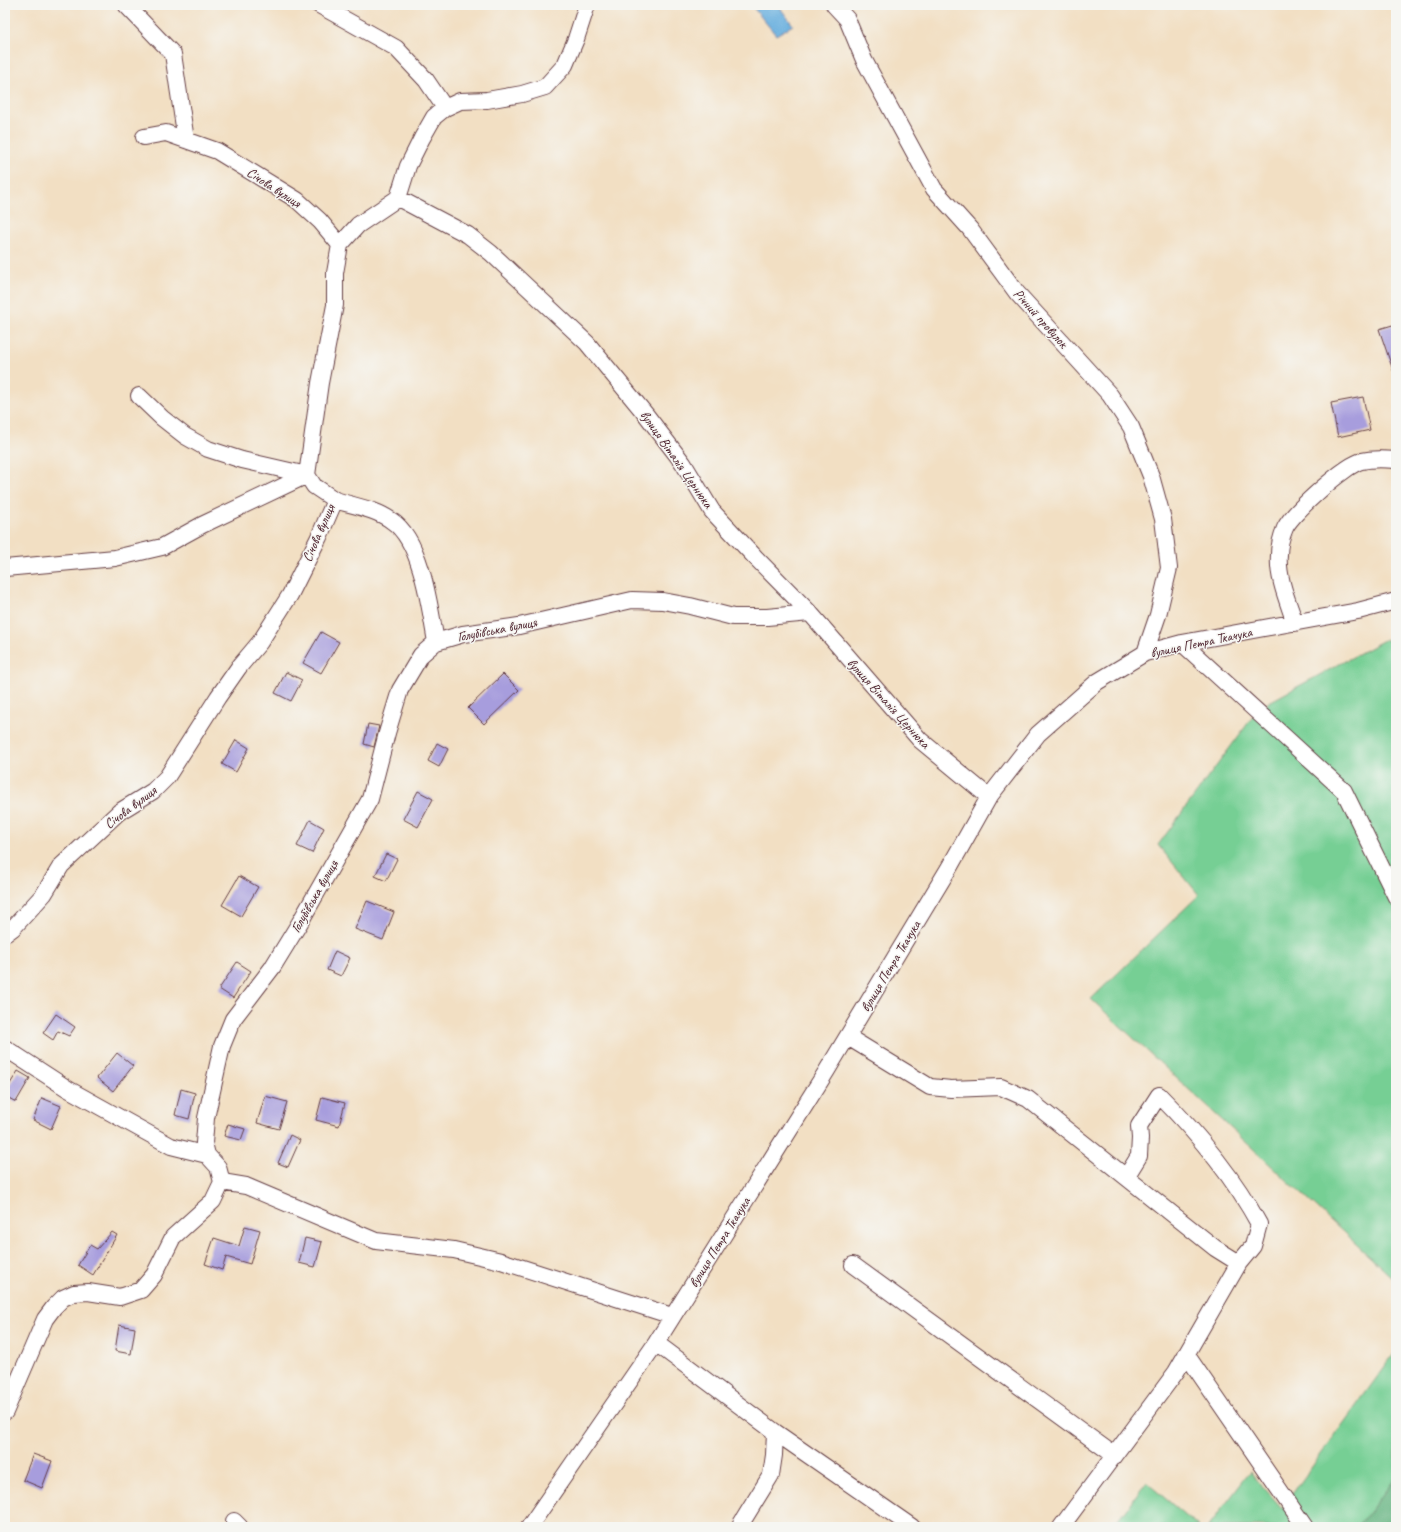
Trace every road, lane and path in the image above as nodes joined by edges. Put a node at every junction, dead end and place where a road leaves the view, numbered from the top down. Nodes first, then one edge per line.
1 (126, 5) edge
2 (319, 5) edge
3 (587, 5) edge
4 (834, 5) edge
5 (850, 12) edge
6 (445, 108) junction
7 (144, 137) dead end
8 (186, 140) junction
9 (398, 198) junction
10 (340, 245) junction
11 (139, 396) dead end
12 (1396, 460) edge
13 (307, 475) junction
14 (335, 500) junction
15 (5, 568) edge
16 (1396, 601) edge
17 (810, 613) junction
18 (1295, 623) junction
19 (436, 642) junction
20 (1182, 643) junction
21 (1145, 653) junction
22 (989, 797) junction
23 (1396, 897) edge
24 (5, 934) edge
25 (848, 1036) junction
26 (5, 1048) edge
27 (207, 1155) junction
28 (1126, 1178) junction
29 (222, 1182) junction
30 (1239, 1263) junction
31 (852, 1265) dead end
32 (672, 1316) junction
33 (656, 1343) junction
34 (1186, 1354) junction
35 (5, 1412) edge
36 (775, 1432) junction
37 (1114, 1455) junction
38 (529, 1527) edge
39 (739, 1527) edge
40 (912, 1527) edge
41 (1061, 1527) edge
42 (1306, 1527) edge

1 - 8 street
2 - 6 street
3 - 6 street
4 - 5 street, Річний провулок
5 - 21 street, Річний провулок
6 - 9 street
7 - 8 street, Січова вулиця
8 - 10 street, Січова вулиця
9 - 10 street
9 - 17 street, вулиця Віталія Цернюка
10 - 13 street
11 - 13 street
12 - 18 street
13 - 14 street, Січова вулиця
13 - 15 street
14 - 19 street
14 - 24 street, Січова вулиця
16 - 18 street, вулиця Петра Ткачука
17 - 19 street, Голубівська вулиця
17 - 22 street, вулиця Віталія Цернюка
18 - 20 street, вулиця Петра Ткачука
19 - 27 street, Голубівська вулиця
20 - 21 street, вулиця Петра Ткачука
20 - 23 street
21 - 22 street, вулиця Петра Ткачука
22 - 25 street, вулиця Петра Ткачука
25 - 28 street
25 - 32 street, вулиця Петра Ткачука
26 - 27 street
27 - 29 street
28 - 30 street
28 - 30 street
29 - 32 street
29 - 35 street
30 - 34 street
31 - 37 street
32 - 33 street, вулиця Петра Ткачука
33 - 36 street
33 - 38 street, вулиця Петра Ткачука
34 - 37 street
34 - 42 street
36 - 39 street
36 - 40 street
37 - 41 street

